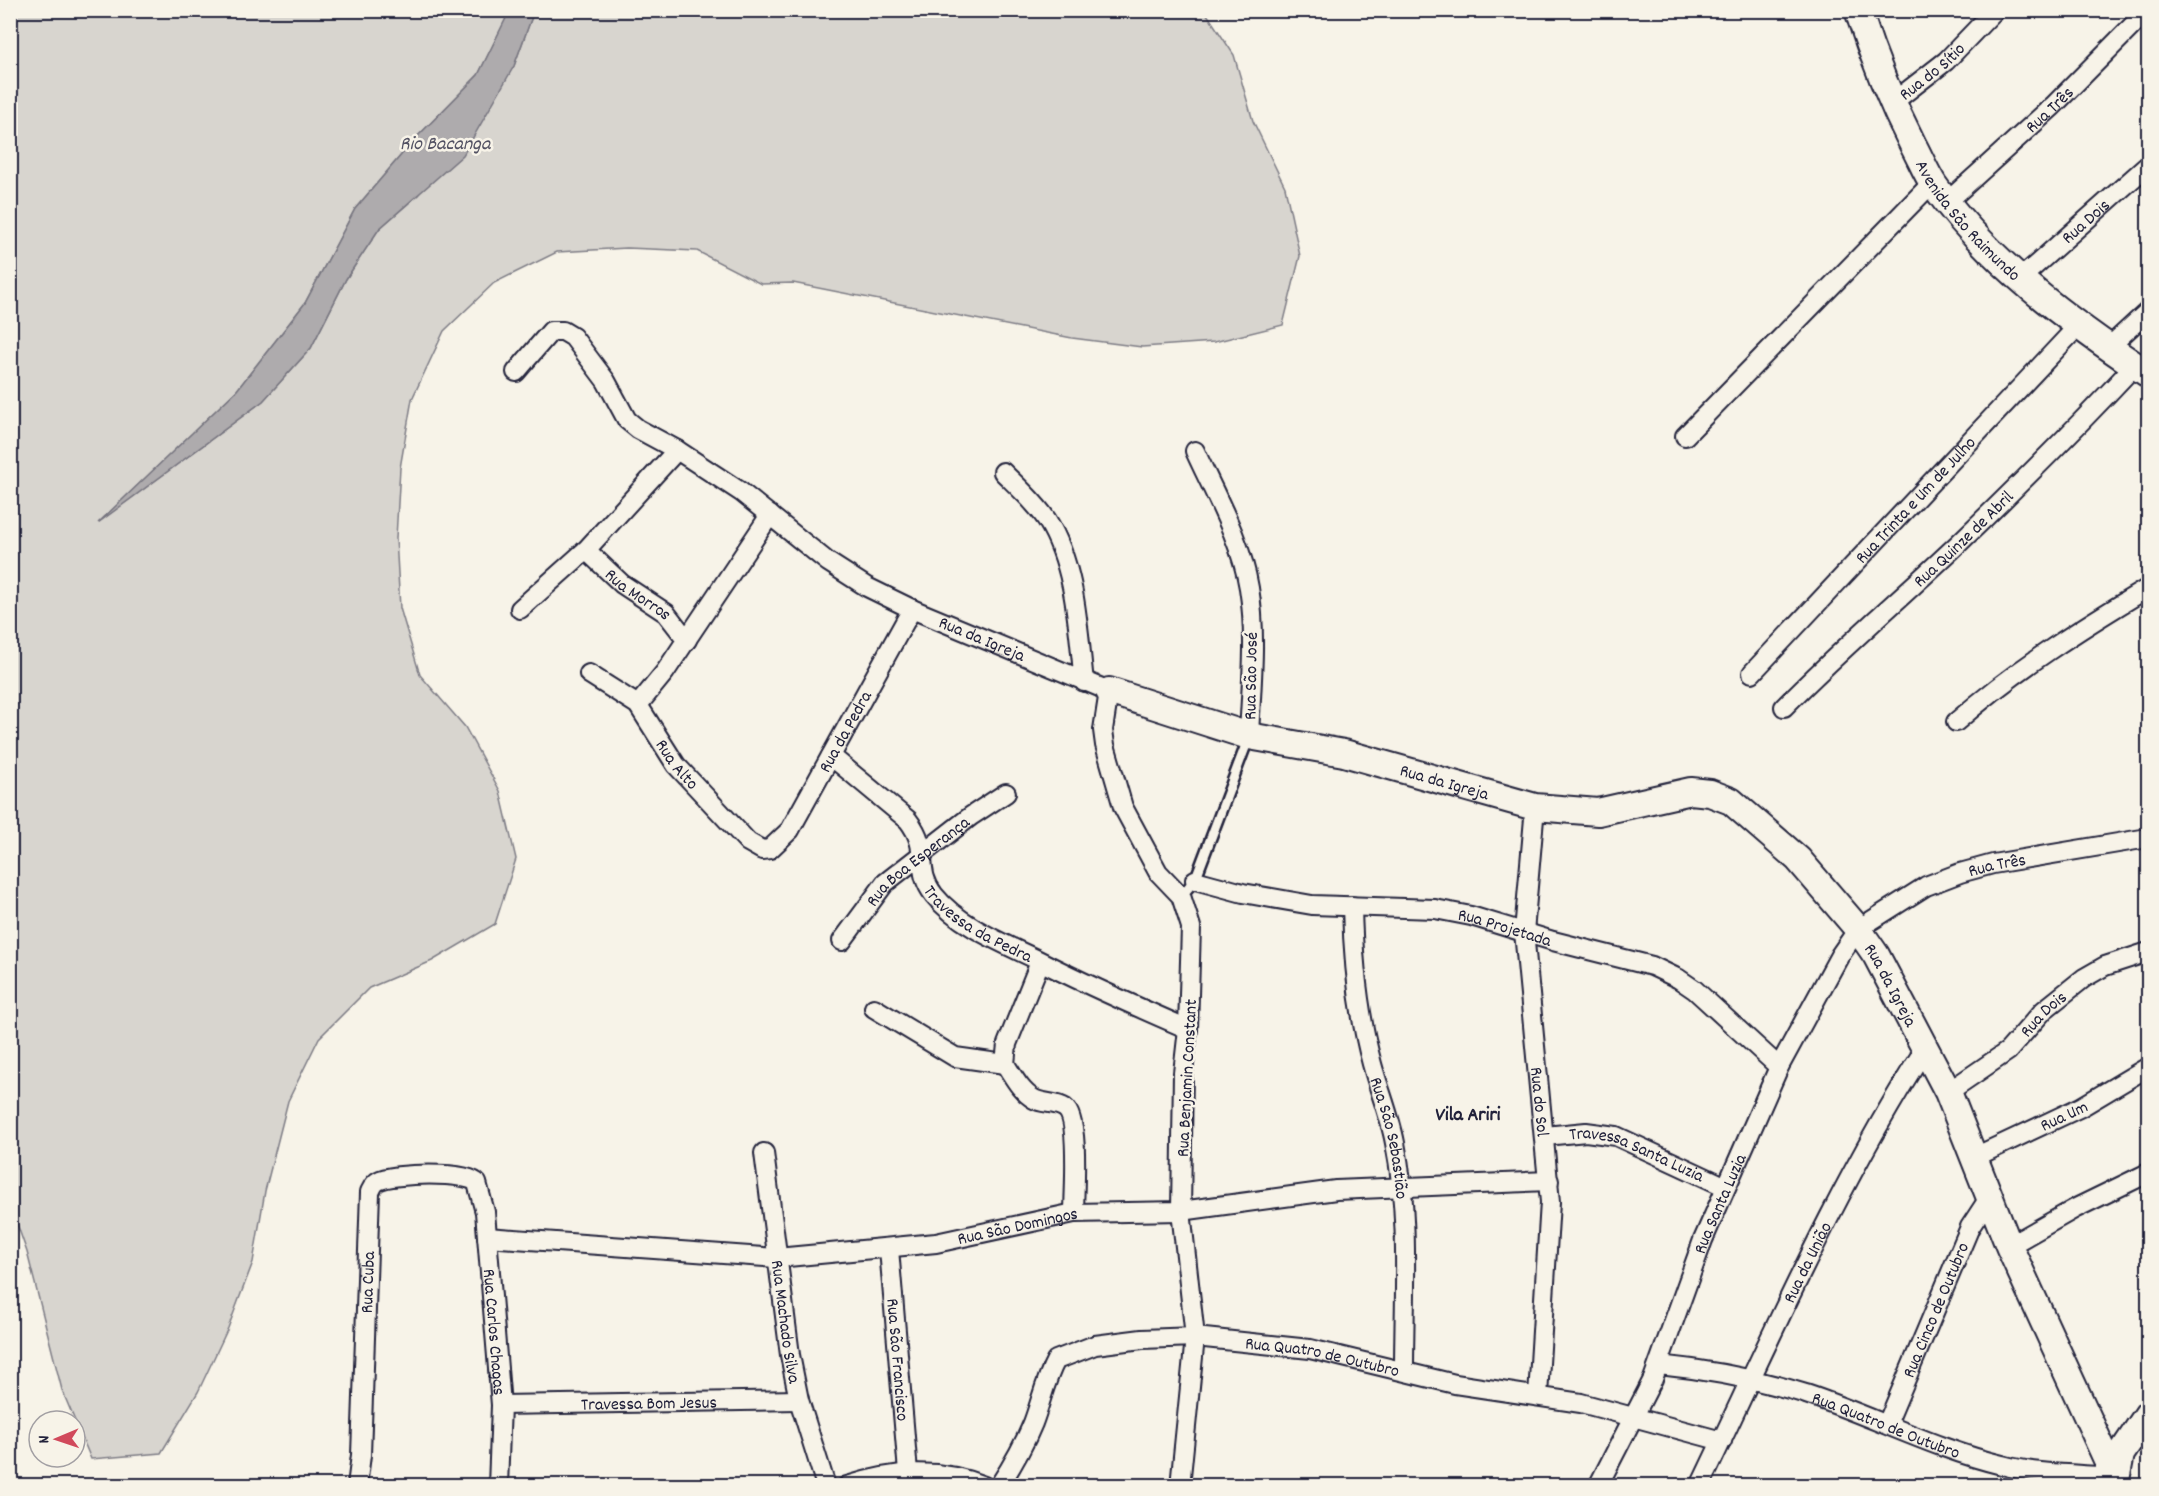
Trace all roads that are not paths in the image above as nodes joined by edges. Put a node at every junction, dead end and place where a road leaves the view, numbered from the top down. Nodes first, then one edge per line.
1 (1858, 10) edge
2 (1995, 10) edge
3 (2148, 10) edge
4 (1892, 103) junction
5 (2148, 165) edge
6 (1940, 193) junction
7 (2021, 278) junction
8 (2148, 311) edge
9 (2079, 325) junction
10 (2109, 347) junction
11 (2142, 369) edge
12 (516, 372) dead end
13 (1686, 436) dead end
14 (677, 450) junction
15 (1195, 451) dead end
16 (1003, 472) dead end
17 (770, 515) junction
18 (586, 550) junction
19 (2148, 588) edge
20 (520, 609) dead end
21 (912, 609) junction
22 (687, 640) junction
23 (1752, 673) dead end
24 (589, 674) dead end
25 (1084, 682) junction
26 (1109, 691) junction
27 (638, 705) junction
28 (1784, 707) dead end
29 (1956, 722) dead end
30 (1249, 736) junction
31 (831, 756) junction
32 (1006, 793) dead end
33 (1535, 807) junction
34 (2148, 838) edge
35 (770, 849) joint
36 (924, 855) junction
37 (1195, 880) junction
38 (1181, 896) junction
39 (1352, 906) junction
40 (1858, 929) junction
41 (1524, 932) junction
42 (842, 941) dead end
43 (2148, 952) edge
44 (1040, 962) junction
45 (874, 1008) dead end
46 (1188, 1029) junction
47 (1926, 1047) junction
48 (1005, 1064) junction
49 (1779, 1067) junction
50 (2148, 1067) edge
51 (1948, 1092) junction
52 (1545, 1136) junction
53 (764, 1153) dead end
54 (1975, 1157) junction
55 (2148, 1173) edge
56 (474, 1179) joint
57 (1549, 1180) junction
58 (1402, 1187) junction
59 (1726, 1187) junction
60 (1989, 1198) junction
61 (1181, 1212) junction
62 (1074, 1213) junction
63 (487, 1237) junction
64 (2009, 1246) junction
65 (889, 1249) junction
66 (777, 1258) junction
67 (1195, 1337) junction
68 (1659, 1365) junction
69 (1404, 1371) junction
70 (1753, 1379) junction
71 (1538, 1396) junction
72 (799, 1400) junction
73 (501, 1406) junction
74 (2148, 1414) edge
75 (1634, 1417) junction
76 (1887, 1424) junction
77 (1722, 1441) junction
78 (908, 1472) junction
79 (2113, 1483) edge
80 (357, 1485) edge
81 (498, 1485) edge
82 (826, 1485) edge
83 (848, 1485) edge
84 (984, 1485) edge
85 (999, 1485) edge
86 (1180, 1485) edge
87 (1598, 1485) edge
88 (1700, 1485) edge

1 - 4 street, Avenida São Raimundo
2 - 4 street, Rua do Sítio
3 - 6 street, Rua Três
4 - 6 street, Avenida São Raimundo
5 - 7 street, Rua Dois
6 - 7 street, Avenida São Raimundo
6 - 13 street, Rua Três
7 - 9 street, Avenida São Raimundo
8 - 10 street
9 - 10 street, Avenida São Raimundo
9 - 23 street, Rua Trinta e Um de Julho
10 - 11 street, Avenida São Raimundo
11 - 28 street, Rua Quinze de Abril
12 - 14 street, Rua da Igreja
14 - 17 street, Rua da Igreja
14 - 18 street
15 - 30 street, Rua São José
16 - 25 street
17 - 21 street, Rua da Igreja
17 - 22 street
18 - 20 street
18 - 22 street, Rua Morros
19 - 29 street
21 - 25 street, Rua da Igreja
21 - 31 street, Rua da Pedra
22 - 27 street
24 - 27 street, Rua Alto
25 - 26 street, Rua da Igreja
26 - 30 street, Rua da Igreja
26 - 38 street, Rua Benjamin Constant
27 - 35 street, Rua Alto
30 - 33 street, Rua da Igreja
30 - 37 lane, Rua São José
31 - 35 street, Rua da Pedra
31 - 36 street, Travessa da Pedra
32 - 36 street, Rua Boa Esperança
33 - 40 street, Rua da Igreja
33 - 41 street, Rua do Sol
34 - 40 street, Rua Três
36 - 42 street, Rua Boa Esperança
36 - 44 street, Travessa da Pedra
37 - 38 lane, Rua São José
37 - 39 street, Rua Projetada
38 - 46 street, Rua Benjamin Constant
39 - 41 street, Rua Projetada
39 - 58 street, Rua São Sebastião
40 - 47 street, Rua da Igreja
40 - 49 street, Rua Santa Luzia
41 - 49 street, Rua Projetada
41 - 52 street, Rua do Sol
43 - 51 street, Rua Dois
44 - 46 street, Travessa da Pedra
44 - 48 street
45 - 48 street
46 - 61 street, Rua Benjamin Constant
47 - 51 street, Rua da Igreja
47 - 70 street, Rua da União
48 - 62 street
49 - 59 street, Rua Santa Luzia
50 - 54 street, Rua Um
51 - 54 street, Rua da Igreja
52 - 57 street, Rua do Sol
52 - 59 street, Travessa Santa Luzia
53 - 66 street, Rua Machado Silva
54 - 60 street, Rua da Igreja
55 - 64 street
56 - 63 street, Rua Carlos Chagas
56 - 80 street, Rua Cuba
57 - 58 street, Rua São Domingos
57 - 71 street, Rua do Sol
58 - 61 street, Rua São Domingos
58 - 69 street, Rua São Sebastião
59 - 68 street, Rua Santa Luzia
60 - 64 street, Rua da Igreja
60 - 76 street, Rua Cinco de Outubro
61 - 62 street, Rua São Domingos
61 - 67 street, Rua Benjamin Constant
62 - 65 street, Rua São Domingos
63 - 66 street, Rua São Domingos
63 - 73 street, Rua Carlos Chagas
64 - 79 street, Rua da Igreja
65 - 66 street, Rua São Domingos
65 - 78 street, Rua São Francisco
66 - 72 street, Rua Machado Silva
67 - 69 street, Rua Quatro de Outubro
67 - 85 street, Rua Quatro de Outubro
67 - 86 street, Rua Benjamin Constant
68 - 70 street, Rua Quatro de Outubro
68 - 75 street, Rua Santa Luzia
69 - 71 street, Rua Quatro de Outubro
70 - 76 street, Rua Quatro de Outubro
70 - 77 street, Rua da União
71 - 75 street, Rua Quatro de Outubro
72 - 73 street, Travessa Bom Jesus
72 - 82 street, Rua Machado Silva
73 - 81 street, Rua Carlos Chagas
74 - 79 street
75 - 77 street, Rua Quatro de Outubro
75 - 87 street, Rua Santa Luzia
76 - 79 street, Rua Quatro de Outubro
77 - 88 street, Rua da União
78 - 83 street
78 - 84 street

